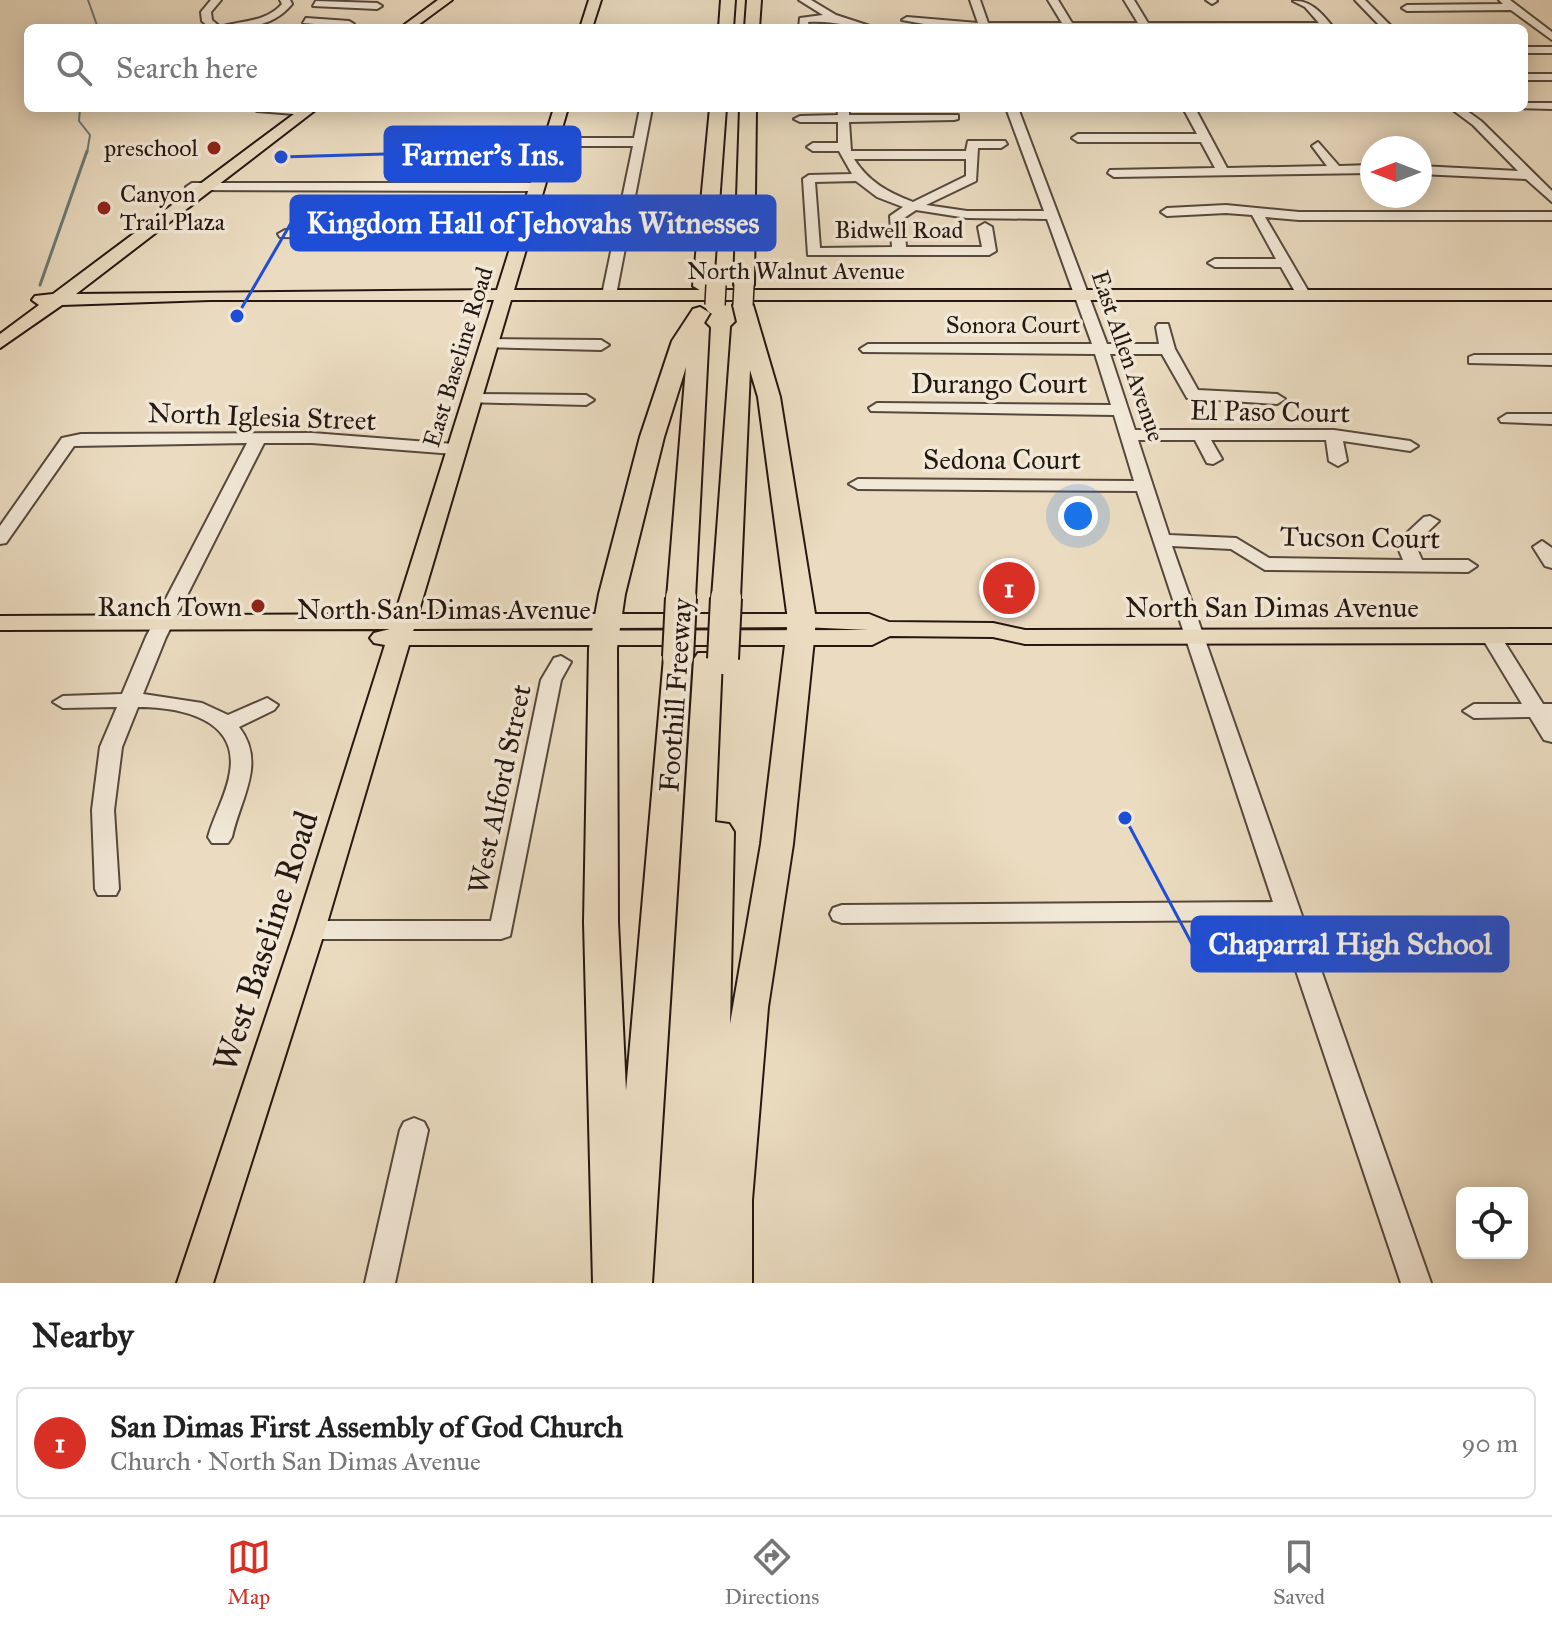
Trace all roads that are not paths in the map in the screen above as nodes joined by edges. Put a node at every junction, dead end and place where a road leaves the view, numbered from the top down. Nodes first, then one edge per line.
1 (216, 0) edge
2 (285, 0) edge
3 (446, 0) edge
4 (458, 0) edge
5 (595, 0) edge
6 (728, 0) edge
7 (736, 0) edge
8 (747, 0) edge
9 (804, 0) edge
10 (975, 0) edge
11 (1053, 0) edge
12 (1129, 0) edge
13 (1349, 0) edge
14 (1360, 0) edge
15 (1298, 1) edge
16 (1430, 3) edge
17 (1508, 3) edge
18 (377, 6) dead end
19 (1407, 8) dead end
20 (317, 9) junction
21 (283, 12) junction
22 (753, 14) edge
23 (833, 17) junction
24 (907, 20) dead end
25 (1552, 20) edge
26 (211, 24) edge
27 (250, 24) edge
28 (305, 24) edge
29 (412, 24) edge
30 (425, 24) edge
31 (587, 24) edge
32 (726, 24) edge
33 (735, 24) edge
34 (804, 24) edge
35 (857, 24) edge
36 (952, 24) edge
37 (984, 24) edge
38 (1067, 24) edge
39 (1143, 24) edge
40 (1325, 24) edge
41 (1372, 24) edge
42 (1384, 24) edge
43 (1527, 24) edge
44 (1528, 24) edge
45 (1552, 37) edge
46 (1528, 50) edge
47 (1552, 50) edge
48 (1528, 77) edge
49 (1552, 77) edge
50 (1528, 106) edge
51 (1552, 106) edge
52 (299, 112) edge
53 (560, 112) edge
54 (645, 112) edge
55 (718, 112) edge
56 (729, 112) edge
57 (748, 112) edge
58 (952, 112) edge
59 (1013, 112) edge
60 (1191, 112) edge
61 (1462, 112) edge
62 (1471, 112) edge
63 (844, 114) edge
64 (800, 119) dead end
65 (1477, 123) junction
66 (1078, 138) dead end
67 (1207, 138) junction
68 (550, 142) junction
69 (639, 142) junction
70 (1001, 144) dead end
71 (1318, 146) dead end
72 (813, 147) dead end
73 (971, 149) junction
74 (846, 151) junction
75 (1335, 169) junction
76 (1360, 169) edge
77 (1432, 169) edge
78 (1222, 170) junction
79 (1114, 173) dead end
80 (1529, 175) junction
81 (858, 177) junction
82 (199, 187) junction
83 (535, 187) junction
84 (1552, 198) edge
85 (912, 205) junction
86 (1255, 210) junction
87 (1167, 212) dead end
88 (1049, 215) junction
89 (1552, 216) edge
90 (985, 227) dead end
91 (285, 234) dead end
92 (520, 237) junction
93 (899, 252) junction
94 (1215, 263) dead end
95 (1284, 263) junction
96 (1303, 294) junction
97 (503, 295) junction
98 (609, 295) junction
99 (1082, 295) junction
100 (1552, 295) edge
101 (720, 297) junction
102 (48, 299) junction
103 (1163, 327) dead end
104 (0, 331) edge
105 (0, 343) edge
106 (488, 344) junction
107 (601, 345) dead end
108 (1101, 348) junction
109 (868, 349) dead end
110 (1167, 349) junction
111 (1474, 360) dead end
112 (1552, 360) edge
113 (470, 399) junction
114 (1277, 399) dead end
115 (586, 400) dead end
116 (877, 408) dead end
117 (1121, 410) junction
118 (1507, 419) dead end
119 (1552, 419) edge
120 (1200, 434) junction
121 (1129, 435) junction
122 (1334, 435) junction
123 (258, 438) junction
124 (1410, 446) dead end
125 (454, 449) junction
126 (1213, 459) dead end
127 (1338, 461) dead end
128 (858, 484) dead end
129 (1145, 486) junction
130 (1430, 521) dead end
131 (1245, 525) dead end
132 (0, 539) edge
133 (1161, 540) junction
134 (1236, 544) junction
135 (1415, 565) junction
136 (1468, 566) dead end
137 (0, 623) edge
138 (1552, 623) edge
139 (400, 629) junction
140 (1192, 629) junction
141 (160, 630) junction
142 (606, 630) junction
143 (802, 630) junction
144 (1491, 636) junction
145 (1552, 636) edge
146 (0, 637) edge
147 (703, 658) junction
148 (561, 662) dead end
149 (128, 701) junction
150 (63, 702) dead end
151 (267, 705) dead end
152 (1545, 710) edge
153 (1474, 711) dead end
154 (674, 712) junction
155 (227, 724) junction
156 (1552, 735) edge
157 (220, 837) dead end
158 (107, 889) dead end
159 (1287, 911) junction
160 (842, 914) dead end
161 (310, 930) junction
162 (414, 1130) dead end
163 (195, 1283) edge
164 (380, 1283) edge
165 (614, 1283) edge
166 (631, 1283) edge
167 (658, 1283) edge
168 (675, 1283) edge
169 (703, 1283) edge
170 (731, 1283) edge
171 (1416, 1283) edge

1 - 26 street
2 - 21 street
3 - 29 main road
4 - 30 main road
5 - 31 main road
6 - 32 highway
7 - 33 highway
8 - 22 highway
9 - 23 street
10 - 37 street
11 - 38 street
12 - 39 street
13 - 41 street
14 - 42 street
15 - 40 street
16 - 17 street
16 - 19 street
17 - 43 street
18 - 20 street
20 - 21 street
20 - 28 street
21 - 27 street
23 - 34 street
23 - 35 street
24 - 36 street
25 - 43 street
44 - 45 street
46 - 47 street
48 - 49 street
50 - 51 street
52 - 82 main road
53 - 68 main road, East Baseline Road
54 - 69 street
55 - 101 highway, Foothill Freeway
56 - 101 highway
57 - 101 highway, Foothill Freeway
58 - 63 street
59 - 88 street, East Allen Avenue
60 - 67 street
61 - 65 street
62 - 65 street
63 - 64 street
63 - 74 street
65 - 80 street
66 - 67 street
67 - 78 street
68 - 69 street
68 - 83 main road, East Baseline Road
69 - 98 street
70 - 73 street
71 - 75 street
72 - 74 street
73 - 74 street
73 - 85 street
74 - 81 street
75 - 76 street
75 - 78 street
77 - 80 street
78 - 79 street
80 - 84 street
81 - 85 street
81 - 93 street, Bidwell Road
82 - 83 street
82 - 102 main road
83 - 92 main road, East Baseline Road
85 - 88 street
85 - 93 street
86 - 87 street
86 - 89 street
86 - 95 street
88 - 99 street, East Allen Avenue
90 - 93 street, Bidwell Road
91 - 92 street
92 - 97 main road, East Baseline Road
94 - 95 street
95 - 96 street
96 - 99 main road, North Walnut Avenue
96 - 100 main road, North Walnut Avenue
97 - 98 main road, North Walnut Avenue
97 - 102 main road, North Walnut Avenue
97 - 106 main road, East Baseline Road
98 - 99 main road, North Walnut Avenue
99 - 108 street, East Allen Avenue
101 - 142 highway
101 - 143 highway
101 - 147 highway
101 - 147 highway, Foothill Freeway, bridge
102 - 104 main road
102 - 105 main road
103 - 110 street
106 - 107 street
106 - 113 main road, East Baseline Road
108 - 109 street, Sonora Court
108 - 110 street, Sonora Court
108 - 117 street, East Allen Avenue
110 - 114 street
111 - 112 street
113 - 115 street
113 - 125 main road, East Baseline Road
116 - 117 street, Durango Court
117 - 121 street, East Allen Avenue
118 - 119 street
120 - 121 street, El Paso Court
120 - 122 street, El Paso Court
120 - 126 street
121 - 129 street, East Allen Avenue
122 - 124 street, El Paso Court
122 - 127 street
123 - 125 street, North Iglesia Street
123 - 132 street, North Iglesia Street
123 - 141 street
125 - 139 main road, East Baseline Road
128 - 129 street, Sedona Court
129 - 133 street, East Allen Avenue
130 - 135 street
131 - 134 street
133 - 134 street, Tucson Court
133 - 140 street, East Allen Avenue
134 - 135 street, Tucson Court
135 - 136 street, Tucson Court
137 - 141 main road, North San Dimas Avenue
138 - 140 main road, North San Dimas Avenue
139 - 141 main road, North San Dimas Avenue
139 - 142 main road, North San Dimas Avenue
139 - 161 main road, West Baseline Road
140 - 143 main road, North San Dimas Avenue
140 - 144 main road, North San Dimas Avenue
140 - 159 street, East Allen Avenue
141 - 146 main road, North San Dimas Avenue
141 - 149 street
142 - 143 main road, North San Dimas Avenue
142 - 165 highway
143 - 170 highway
144 - 145 main road, North San Dimas Avenue
144 - 152 street
147 - 154 highway, Foothill Freeway
147 - 168 highway
147 - 169 highway, Foothill Freeway
148 - 161 street, West Alford Street
149 - 150 street
149 - 155 street
149 - 158 street
151 - 155 street
152 - 153 street
152 - 156 street
154 - 166 highway, Foothill Freeway
154 - 167 highway
155 - 157 street
159 - 160 street
159 - 171 street, East Allen Avenue
161 - 163 main road, West Baseline Road
162 - 164 street

